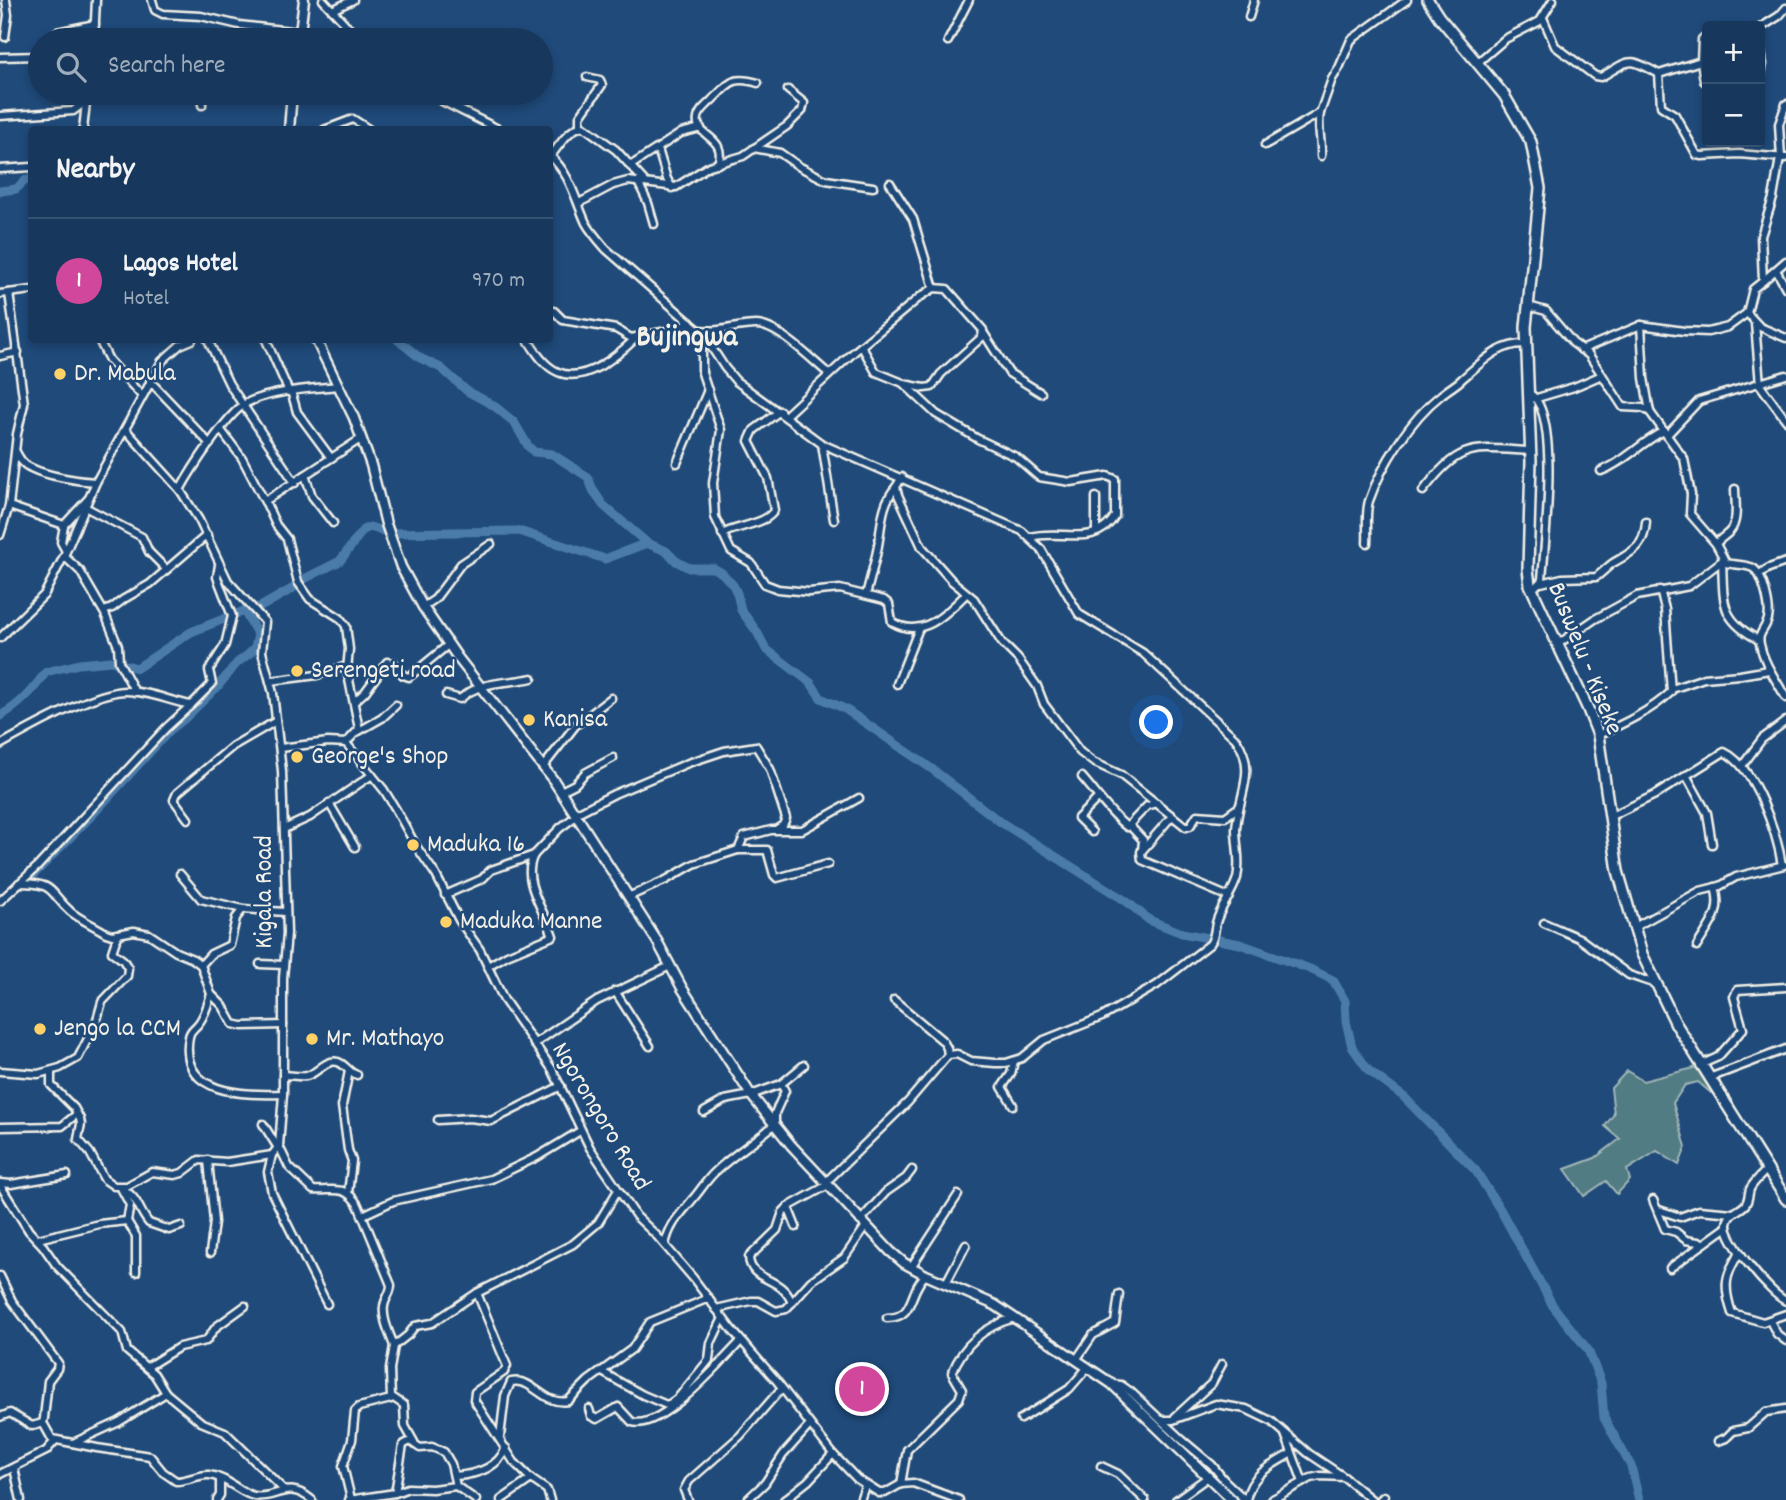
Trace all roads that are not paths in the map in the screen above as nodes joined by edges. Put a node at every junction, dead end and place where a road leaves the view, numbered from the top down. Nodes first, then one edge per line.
1 (3, 0) edge
2 (96, 0) edge
3 (152, 0) edge
4 (304, 0) edge
5 (323, 0) edge
6 (353, 0) edge
7 (969, 0) edge
8 (1254, 0) edge
9 (1407, 0) edge
10 (1428, 0) edge
11 (1553, 0) edge
12 (1786, 8) edge
13 (332, 10) junction
14 (1249, 17) dead end
15 (1543, 18) junction
16 (95, 24) junction
17 (1765, 25) edge
18 (76, 28) edge
19 (94, 28) edge
20 (257, 28) edge
21 (301, 28) edge
22 (349, 28) edge
23 (5, 37) dead end
24 (1702, 39) edge
25 (948, 41) dead end
26 (28, 56) edge
27 (0, 57) edge
28 (1701, 61) junction
29 (1477, 63) junction
30 (1702, 68) edge
31 (1659, 74) junction
32 (587, 77) dead end
33 (758, 83) dead end
34 (788, 90) dead end
35 (1786, 104) edge
36 (81, 105) edge
37 (85, 105) edge
38 (291, 105) edge
39 (449, 105) edge
40 (1320, 113) junction
41 (0, 116) edge
42 (83, 126) edge
43 (289, 126) edge
44 (334, 126) edge
45 (364, 126) edge
46 (492, 126) edge
47 (580, 126) junction
48 (701, 128) junction
49 (1265, 145) dead end
50 (754, 148) junction
51 (658, 149) junction
52 (553, 152) edge
53 (1321, 156) dead end
54 (1782, 158) edge
55 (553, 159) edge
56 (719, 164) junction
57 (630, 166) junction
58 (28, 167) edge
59 (0, 169) edge
60 (642, 182) junction
61 (890, 183) dead end
62 (873, 187) dead end
63 (672, 188) junction
64 (579, 203) junction
65 (654, 225) dead end
66 (1786, 261) edge
67 (1776, 270) junction
68 (1763, 281) junction
69 (934, 288) junction
70 (1786, 288) edge
71 (28, 291) edge
72 (9, 293) junction
73 (0, 295) edge
74 (1528, 306) junction
75 (554, 311) dead end
76 (1747, 313) junction
77 (690, 322) junction
78 (1755, 323) junction
79 (1642, 325) junction
80 (700, 331) junction
81 (983, 332) junction
82 (636, 338) junction
83 (1786, 338) edge
84 (100, 343) edge
85 (185, 343) edge
86 (209, 343) edge
87 (267, 343) edge
88 (318, 343) edge
89 (530, 343) edge
90 (1526, 344) junction
91 (862, 347) junction
92 (1581, 350) junction
93 (18, 352) junction
94 (0, 356) edge
95 (830, 374) junction
96 (1602, 375) junction
97 (1786, 375) edge
98 (150, 381) junction
99 (902, 383) junction
100 (1760, 384) junction
101 (339, 386) junction
102 (708, 390) junction
103 (290, 391) junction
104 (1041, 393) dead end
105 (1528, 393) junction
106 (142, 396) junction
107 (1537, 398) junction
108 (242, 405) junction
109 (1650, 412) junction
110 (783, 413) junction
111 (1786, 420) edge
112 (125, 429) junction
113 (221, 430) junction
114 (1665, 433) junction
115 (362, 439) junction
116 (210, 444) junction
117 (822, 444) junction
118 (15, 450) junction
119 (1530, 451) junction
120 (331, 458) junction
121 (677, 463) dead end
122 (1601, 471) dead end
123 (305, 475) junction
124 (902, 477) junction
125 (96, 482) junction
126 (295, 483) junction
127 (897, 487) junction
128 (1735, 489) dead end
129 (180, 490) junction
130 (1423, 491) dead end
131 (1096, 497) dead end
132 (89, 498) junction
133 (265, 501) junction
134 (9, 506) junction
135 (85, 507) junction
136 (834, 520) dead end
137 (333, 523) dead end
138 (1646, 523) dead end
139 (64, 525) junction
140 (1096, 532) junction
141 (722, 534) junction
142 (0, 535) edge
143 (207, 535) junction
144 (1030, 537) junction
145 (1367, 543) dead end
146 (491, 544) dead end
147 (1716, 544) junction
148 (65, 554) junction
149 (1723, 561) junction
150 (1786, 562) edge
151 (220, 563) junction
152 (166, 569) junction
153 (1759, 574) junction
154 (1541, 583) junction
155 (1532, 590) junction
156 (1660, 590) junction
157 (966, 594) junction
158 (866, 595) junction
159 (423, 607) junction
160 (104, 611) junction
161 (919, 628) junction
162 (0, 638) edge
163 (1759, 640) junction
164 (1558, 644) junction
165 (448, 645) junction
166 (348, 666) junction
167 (1769, 670) junction
168 (531, 678) dead end
169 (270, 681) junction
170 (897, 684) dead end
171 (481, 687) junction
172 (1672, 689) junction
173 (135, 692) junction
174 (446, 695) dead end
175 (611, 698) dead end
176 (1786, 698) edge
177 (354, 702) junction
178 (191, 705) junction
179 (396, 705) dead end
180 (276, 721) junction
181 (1786, 722) edge
182 (359, 731) junction
183 (1598, 735) junction
184 (346, 743) junction
185 (0, 745) edge
186 (280, 748) junction
187 (613, 758) dead end
188 (1742, 766) junction
189 (543, 767) junction
190 (372, 775) junction
191 (1686, 775) junction
192 (1082, 777) dead end
193 (561, 792) junction
194 (1098, 798) junction
195 (859, 799) dead end
196 (329, 803) junction
197 (1157, 803) junction
198 (1240, 807) junction
199 (576, 815) junction
200 (1172, 816) junction
201 (1609, 817) junction
202 (188, 820) dead end
203 (1130, 826) junction
204 (284, 829) junction
205 (777, 829) junction
206 (1092, 832) dead end
207 (1712, 844) dead end
208 (355, 848) dead end
209 (738, 850) junction
210 (1141, 852) junction
211 (534, 855) junction
212 (828, 863) dead end
213 (1785, 867) edge
214 (180, 874) dead end
215 (19, 883) junction
216 (1715, 887) junction
217 (445, 895) junction
218 (628, 897) junction
219 (1228, 897) junction
220 (0, 901) edge
221 (243, 909) junction
222 (285, 912) junction
223 (1544, 923) dead end
224 (1633, 928) junction
225 (118, 934) junction
226 (1697, 946) dead end
227 (260, 964) dead end
228 (201, 965) junction
229 (284, 965) junction
230 (488, 966) junction
231 (670, 966) junction
232 (1656, 984) junction
233 (1786, 987) edge
234 (615, 991) junction
235 (211, 994) junction
236 (894, 1000) dead end
237 (283, 1025) junction
238 (534, 1044) junction
239 (650, 1046) dead end
240 (1786, 1049) edge
241 (947, 1055) junction
242 (1014, 1061) junction
243 (804, 1065) dead end
244 (1700, 1065) junction
245 (0, 1071) edge
246 (51, 1071) junction
247 (349, 1072) junction
248 (282, 1075) junction
249 (357, 1075) dead end
250 (1709, 1078) junction
251 (781, 1084) junction
252 (561, 1086) junction
253 (283, 1094) junction
254 (751, 1095) junction
255 (1013, 1105) dead end
256 (704, 1112) dead end
257 (77, 1114) junction
258 (438, 1120) dead end
259 (263, 1124) dead end
260 (775, 1124) junction
261 (0, 1126) edge
262 (580, 1131) junction
263 (278, 1147) junction
264 (272, 1156) junction
265 (208, 1160) junction
266 (1768, 1168) junction
267 (912, 1170) dead end
268 (67, 1175) dead end
269 (0, 1184) edge
270 (827, 1184) junction
271 (1783, 1185) edge
272 (122, 1189) junction
273 (618, 1190) junction
274 (348, 1193) junction
275 (958, 1195) dead end
276 (1653, 1199) dead end
277 (1786, 1199) edge
278 (788, 1207) junction
279 (1659, 1210) junction
280 (1733, 1213) junction
281 (363, 1216) junction
282 (127, 1221) junction
283 (863, 1224) junction
284 (181, 1226) dead end
285 (796, 1227) dead end
286 (1727, 1227) junction
287 (38, 1239) junction
288 (1703, 1243) junction
289 (665, 1245) junction
290 (966, 1245) dead end
291 (1740, 1252) junction
292 (210, 1253) dead end
293 (911, 1267) junction
294 (1670, 1268) dead end
295 (136, 1272) dead end
296 (926, 1275) junction
297 (0, 1276) edge
298 (946, 1283) junction
299 (477, 1293) junction
300 (1119, 1294) dead end
301 (709, 1298) junction
302 (1786, 1301) edge
303 (792, 1303) junction
304 (327, 1304) dead end
305 (244, 1306) dead end
306 (716, 1309) junction
307 (1786, 1314) edge
308 (723, 1318) junction
309 (887, 1318) dead end
310 (1014, 1318) junction
311 (1770, 1321) junction
312 (741, 1341) junction
313 (1786, 1341) edge
314 (394, 1346) junction
315 (1076, 1360) junction
316 (1223, 1364) dead end
317 (507, 1366) junction
318 (147, 1367) junction
319 (1088, 1367) junction
320 (602, 1372) junction
321 (514, 1381) junction
322 (1112, 1384) junction
323 (781, 1389) junction
324 (166, 1393) junction
325 (392, 1397) junction
326 (671, 1406) junction
327 (589, 1409) dead end
328 (1786, 1409) edge
329 (0, 1417) edge
330 (1021, 1419) dead end
331 (1161, 1420) junction
332 (1173, 1420) junction
333 (43, 1423) junction
334 (810, 1425) junction
335 (1167, 1427) junction
336 (1285, 1432) junction
337 (500, 1437) junction
338 (55, 1441) junction
339 (1718, 1441) dead end
340 (414, 1442) junction
341 (73, 1443) junction
342 (506, 1448) junction
343 (1292, 1453) junction
344 (833, 1454) junction
345 (1101, 1466) dead end
346 (14, 1468) junction
347 (0, 1474) edge
348 (454, 1476) junction
349 (1208, 1477) junction
350 (1344, 1477) junction
351 (220, 1479) junction
352 (531, 1479) junction
353 (1303, 1482) junction
354 (901, 1484) junction
355 (456, 1486) junction
356 (865, 1486) junction
357 (283, 1489) junction
358 (396, 1493) junction
359 (304, 1497) edge
360 (884, 1497) edge
361 (371, 1499) edge
362 (748, 1499) edge
363 (21, 1500) edge
364 (217, 1500) edge
365 (312, 1500) edge
366 (350, 1500) edge
367 (476, 1500) edge
368 (501, 1500) edge
369 (550, 1500) edge
370 (688, 1500) edge
371 (784, 1500) edge
372 (860, 1500) edge
373 (959, 1500) edge
374 (1145, 1500) edge
375 (1176, 1500) edge
376 (1232, 1500) edge
377 (1246, 1500) edge
378 (1271, 1500) edge
379 (1372, 1500) edge

1 - 23 street
2 - 16 street
3 - 20 street
4 - 21 street
5 - 13 street
6 - 13 street
7 - 25 street
8 - 14 street
9 - 40 street
10 - 29 main road, Buswelu - Kiseke
11 - 15 street
12 - 17 street
13 - 22 street
15 - 29 street
15 - 31 street
16 - 18 street
16 - 19 street
24 - 28 street
26 - 27 street
28 - 30 street
28 - 31 street
29 - 74 main road, Buswelu - Kiseke
31 - 54 street
32 - 47 street
33 - 48 street
34 - 50 street
35 - 54 street
36 - 41 street
37 - 42 street
38 - 43 street
39 - 46 street
40 - 49 street
40 - 53 street
44 - 45 street
47 - 52 street
47 - 57 street
48 - 51 street
48 - 56 street
50 - 56 street
50 - 62 street
51 - 57 street
51 - 63 street
54 - 68 street
55 - 64 street
56 - 63 street
57 - 60 street
58 - 59 street
60 - 63 street
60 - 64 street
60 - 65 street
61 - 69 street
64 - 77 street
66 - 67 street
67 - 68 street
67 - 70 street
68 - 76 street
69 - 81 street
69 - 91 street
71 - 72 street
72 - 73 street
72 - 93 street
74 - 90 main road, Buswelu - Kiseke
74 - 92 street
75 - 82 street
76 - 78 street
76 - 79 street
77 - 80 street
77 - 82 street
78 - 83 street
78 - 100 street
79 - 92 street
79 - 109 street
80 - 95 street
80 - 102 street
80 - 110 street
81 - 99 street
81 - 104 street
82 - 89 street
84 - 106 street
85 - 98 street
86 - 108 street
87 - 103 street
88 - 101 street
90 - 105 main road, Buswelu - Kiseke
90 - 145 street
91 - 95 street
91 - 99 street
92 - 96 street
93 - 94 street
93 - 118 street
95 - 110 street
96 - 107 street
96 - 109 street
97 - 100 street
98 - 106 street
98 - 116 street
99 - 140 street
100 - 111 street
100 - 114 street
101 - 103 street
101 - 115 street
102 - 121 street
102 - 141 street
103 - 108 street
103 - 120 street
105 - 107 street
105 - 119 main road, Buswelu - Kiseke
106 - 112 street
107 - 154 street
108 - 113 street
108 - 126 street
109 - 114 street
110 - 117 street
110 - 141 street
112 - 125 street
112 - 129 street, Kigala Road
113 - 116 street
113 - 133 street
114 - 122 street
114 - 147 street
115 - 120 street
115 - 159 street
116 - 129 street
117 - 124 street
117 - 136 street
118 - 125 street
118 - 134 street
119 - 130 street
119 - 155 main road, Buswelu - Kiseke
120 - 123 street
123 - 126 street
123 - 137 street
124 - 127 street
124 - 144 street
125 - 132 street
126 - 133 street
127 - 157 street
127 - 158 street
128 - 147 street
129 - 143 street, Kigala Road
131 - 140 street
132 - 135 street
132 - 139 street
133 - 166 street
134 - 139 street
134 - 142 street
135 - 148 street
135 - 152 street
138 - 154 street
139 - 148 street
140 - 144 street
141 - 158 street
143 - 151 street, Kigala Road
143 - 152 street
144 - 198 street
146 - 159 street
147 - 149 street
148 - 160 street
148 - 162 street
149 - 153 street
149 - 156 street
149 - 163 street
150 - 153 street
151 - 169 street, Kigala Road
151 - 178 street
152 - 160 street
153 - 163 street
154 - 155 street
155 - 164 main road, Buswelu - Kiseke
156 - 164 street
156 - 172 street
157 - 161 street
157 - 197 street
158 - 161 street
159 - 165 street
160 - 173 street
161 - 170 street
163 - 167 street
164 - 183 main road, Buswelu - Kiseke
165 - 171 street
165 - 177 street
166 - 169 street
166 - 177 street
167 - 172 street
167 - 176 street
168 - 171 street
169 - 180 street, Kigala Road
171 - 174 street
171 - 189 street
172 - 183 street
173 - 178 street
173 - 185 street
175 - 189 street
177 - 182 street
178 - 215 street
179 - 182 street
180 - 186 street, Kigala Road
180 - 202 street
181 - 188 street
182 - 184 street
183 - 201 main road, Buswelu - Kiseke
184 - 186 street
184 - 190 street, Ngorongoro Road
186 - 204 street, Kigala Road
187 - 193 street
188 - 191 street
188 - 213 street
189 - 193 street
190 - 196 street
190 - 217 street, Ngorongoro Road
191 - 201 street
191 - 207 street
192 - 194 street
193 - 199 street
194 - 203 street
194 - 206 street
195 - 205 street
196 - 204 street
196 - 208 street
197 - 200 street
197 - 203 street
198 - 200 street
198 - 219 street
199 - 205 street
199 - 211 street
199 - 218 street
200 - 210 street
201 - 224 main road, Buswelu - Kiseke
203 - 210 street
204 - 222 street, Kigala Road
205 - 209 street
209 - 212 street
209 - 218 street
210 - 219 street
211 - 217 street
211 - 230 street
213 - 216 street
214 - 221 street
215 - 220 street
215 - 225 street
216 - 224 street
216 - 226 street
217 - 230 street, Ngorongoro Road
218 - 231 street
219 - 242 street
221 - 222 street
221 - 228 street
222 - 229 street, Kigala Road
223 - 232 street
224 - 232 main road, Buswelu - Kiseke
225 - 228 street
225 - 246 street
227 - 229 street
228 - 235 street
229 - 237 street, Kigala Road
230 - 238 street, Ngorongoro Road
231 - 234 street
231 - 254 street
232 - 244 main road, Buswelu - Kiseke
233 - 244 street
234 - 238 street
234 - 239 street
235 - 237 street
235 - 253 street
236 - 241 street
237 - 248 street, Kigala Road
238 - 252 street, Ngorongoro Road
240 - 250 street
241 - 242 street
241 - 270 street
242 - 255 street
243 - 251 street
244 - 250 main road, Buswelu - Kiseke
245 - 246 street
246 - 257 street
247 - 248 street
247 - 249 street
247 - 274 street
248 - 253 street, Kigala Road
250 - 266 main road, Buswelu - Kiseke
251 - 254 street
251 - 260 street
252 - 258 street
252 - 262 street, Ngorongoro Road
253 - 263 street, Kigala Road
254 - 256 street
254 - 260 street
257 - 261 street
257 - 272 street
259 - 263 street
260 - 270 street
260 - 289 street
262 - 273 street, Ngorongoro Road
262 - 281 street
263 - 264 street
263 - 274 street
264 - 265 street
264 - 304 street
265 - 272 street
265 - 292 street
266 - 271 main road, Buswelu - Kiseke
266 - 280 street
267 - 283 street
268 - 269 street
269 - 287 street
270 - 278 street
270 - 283 street
271 - 277 main road, Buswelu - Kiseke
272 - 282 street
272 - 284 street
273 - 289 street, Ngorongoro Road
273 - 299 street
274 - 281 street
275 - 293 street
276 - 279 street
278 - 285 street
278 - 303 street
279 - 280 street
279 - 288 street
280 - 286 street
281 - 314 street
282 - 287 street
282 - 295 street
283 - 293 street
283 - 303 street
286 - 288 street
286 - 291 street
287 - 318 street
288 - 294 street
289 - 301 street, Ngorongoro Road
290 - 298 street
291 - 302 street
291 - 311 street
293 - 296 street
296 - 298 street
296 - 309 street
297 - 333 street
298 - 310 street
299 - 314 street
299 - 317 street
300 - 315 street
301 - 306 street, Ngorongoro Road
301 - 320 street
303 - 306 street
305 - 318 street
306 - 308 street, Ngorongoro Road
307 - 311 street
308 - 312 street, Ngorongoro Road
308 - 326 street
310 - 315 street
310 - 354 street
311 - 313 street
312 - 323 street, Ngorongoro Road
312 - 326 street
314 - 325 street
315 - 319 street
316 - 332 street
317 - 321 street
317 - 337 street
318 - 324 street
319 - 322 street
319 - 330 street
320 - 321 street
320 - 326 street
321 - 337 street
322 - 331 street
322 - 349 street
323 - 334 street, Ngorongoro Road
323 - 370 street
324 - 341 street
324 - 357 street
325 - 340 street
325 - 366 street
326 - 327 street
328 - 339 street
329 - 333 street
331 - 332 street
331 - 335 street
332 - 335 street
332 - 336 street
333 - 338 street
334 - 344 street, Ngorongoro Road
334 - 362 street
335 - 377 street
336 - 343 street
336 - 350 street
337 - 342 street
338 - 341 street
338 - 346 street
340 - 348 street
340 - 358 street
341 - 351 street
342 - 348 street
342 - 352 street
343 - 353 street
343 - 377 street
344 - 356 street, Ngorongoro Road
344 - 371 street
345 - 374 street
346 - 347 street
346 - 363 street
348 - 355 street
349 - 375 street
349 - 376 street
350 - 353 street
350 - 379 street
351 - 357 street
351 - 364 street
352 - 368 street
352 - 369 street
353 - 378 street
354 - 360 street, Ngorongoro Road
354 - 373 street
355 - 358 street
355 - 367 street
356 - 360 street, Ngorongoro Road
356 - 372 street
357 - 359 street
358 - 361 street
359 - 365 street
361 - 366 street

